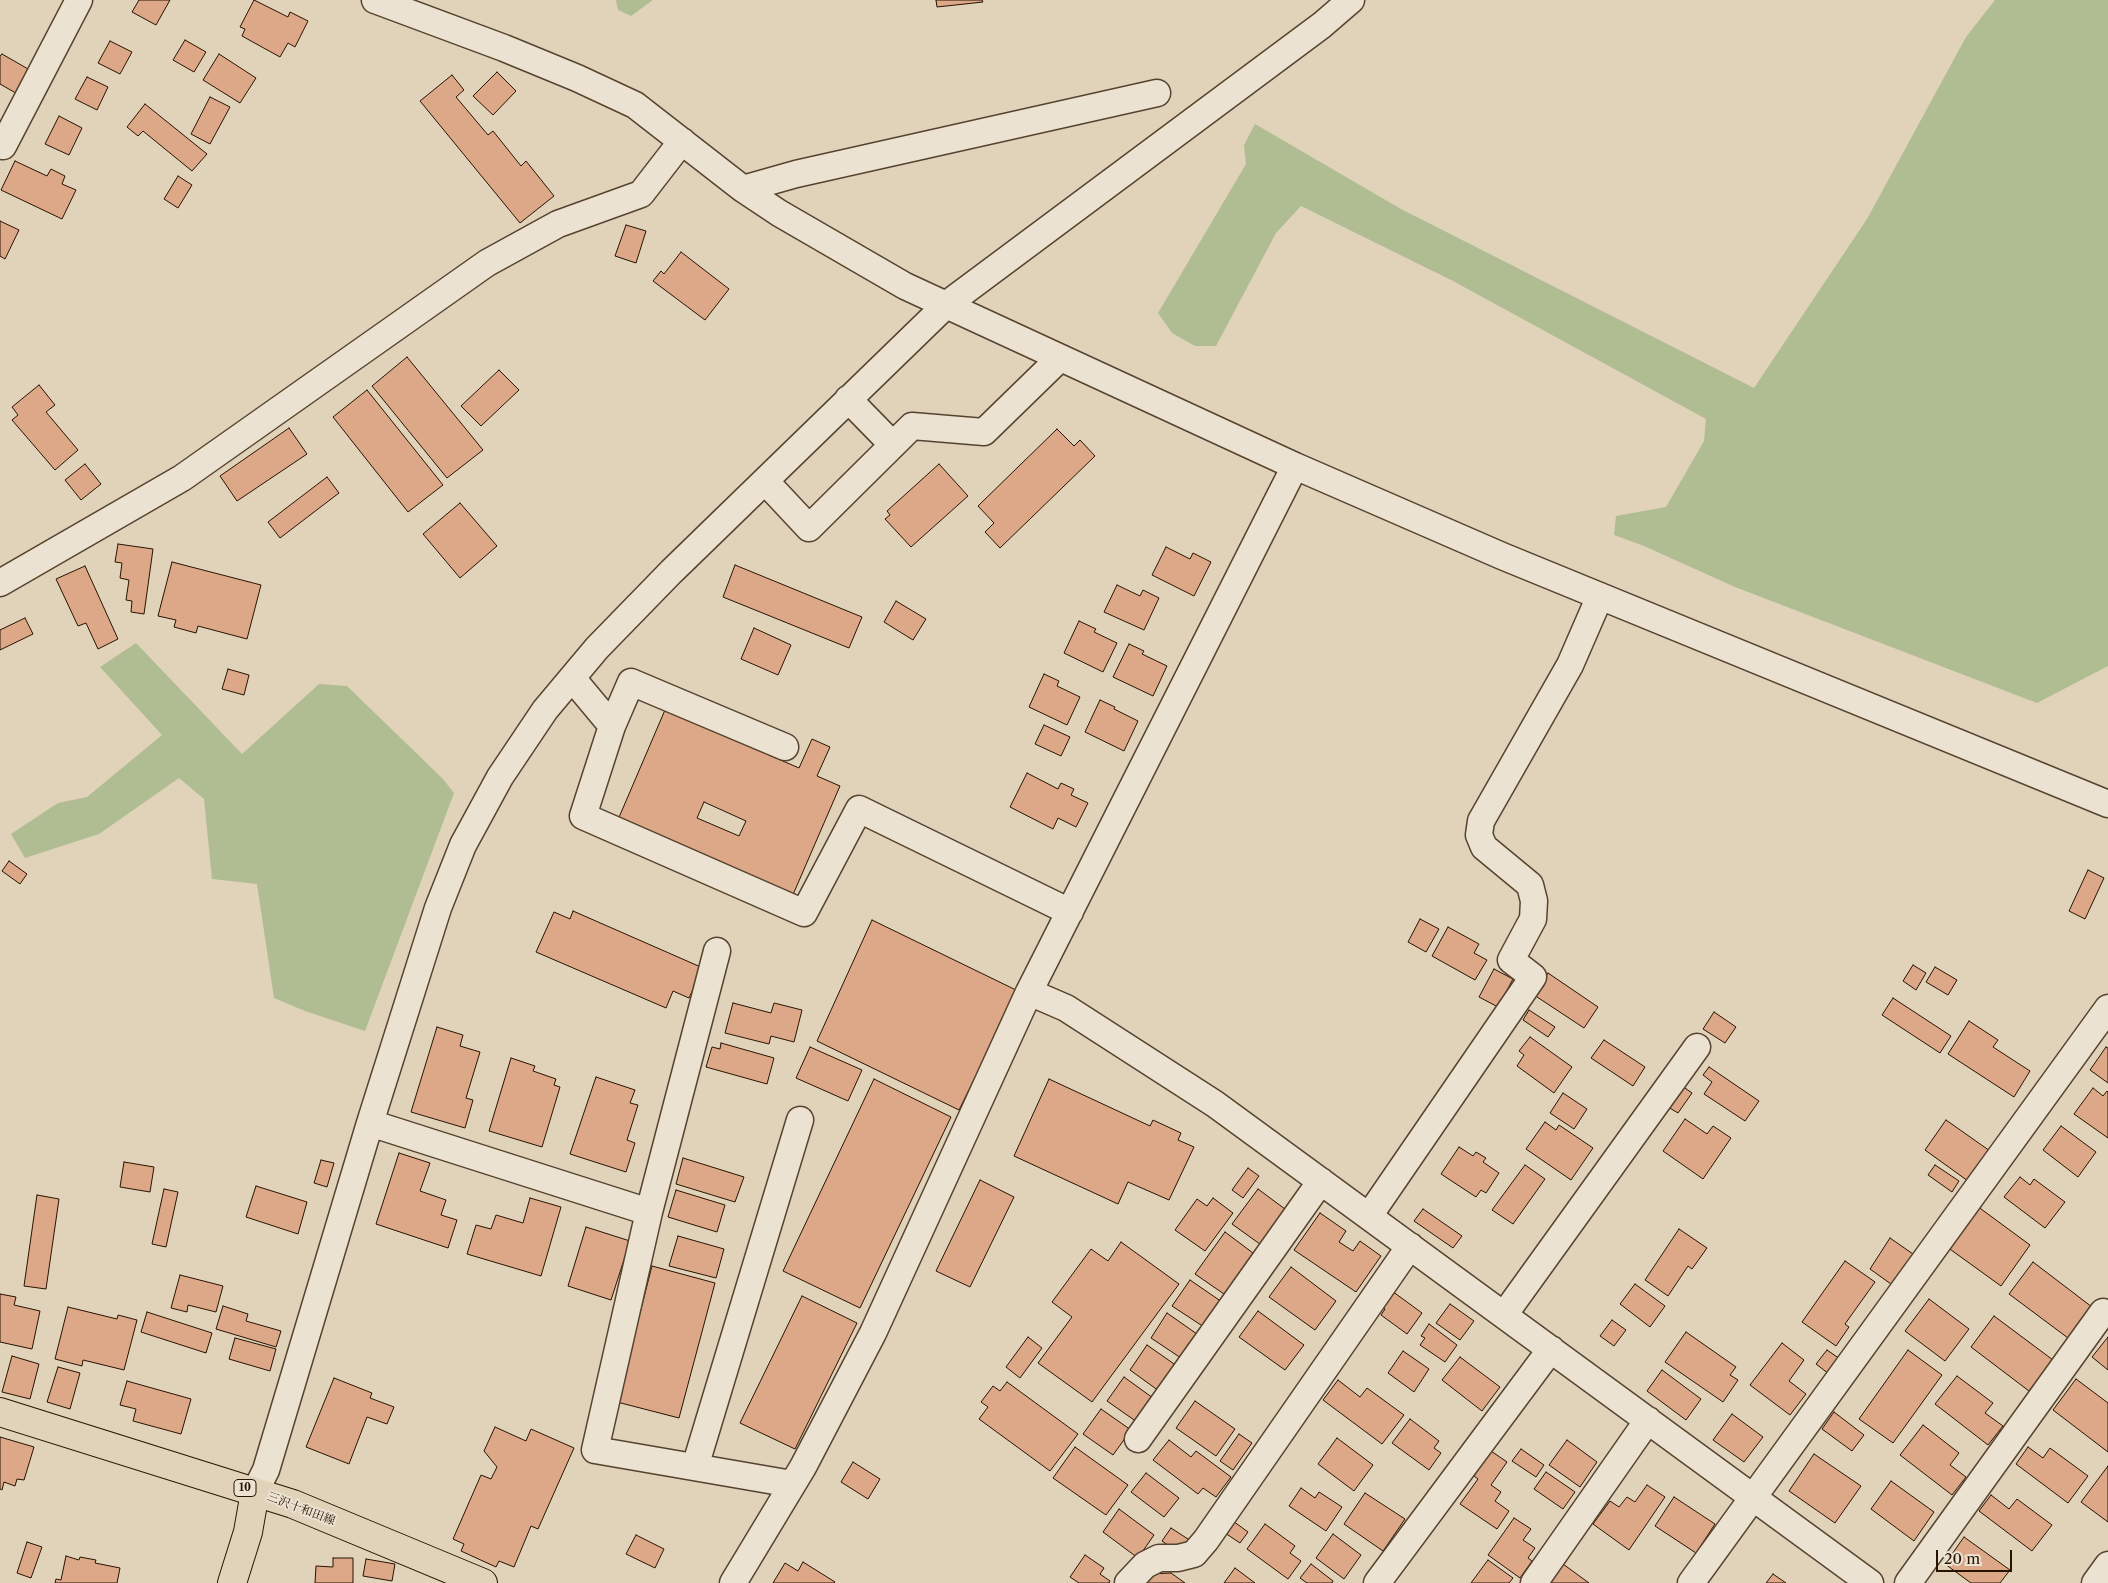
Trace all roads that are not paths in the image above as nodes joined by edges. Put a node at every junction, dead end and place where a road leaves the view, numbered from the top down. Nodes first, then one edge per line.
1 (79, 0) edge
2 (375, 0) edge
3 (1351, 0) edge
4 (1157, 93) dead end
5 (682, 141) junction
6 (3, 146) dead end
7 (743, 189) junction
8 (946, 305) junction
9 (1060, 358) junction
10 (848, 399) junction
11 (893, 445) junction
12 (1295, 466) junction
13 (765, 481) junction
14 (0, 584) edge
15 (1600, 596) junction
16 (572, 678) junction
17 (612, 726) junction
18 (785, 747) dead end
19 (2108, 804) edge
20 (1070, 912) junction
21 (717, 951) dead end
22 (1029, 992) junction
23 (2108, 1008) edge
24 (1697, 1047) dead end
25 (800, 1120) dead end
26 (370, 1123) junction
27 (1321, 1181) junction
28 (649, 1212) junction
29 (1369, 1216) junction
30 (1410, 1246) junction
31 (2103, 1312) dead end
32 (1504, 1315) junction
33 (1550, 1349) junction
34 (0, 1412) edge
35 (1648, 1420) junction
36 (1138, 1439) dead end
37 (695, 1467) junction
38 (792, 1484) junction
39 (255, 1492) junction
40 (1754, 1498) junction
41 (2108, 1565) edge
42 (232, 1583) edge
43 (483, 1583) edge
44 (733, 1583) edge
45 (1128, 1583) edge
46 (1377, 1583) edge
47 (1534, 1583) edge
48 (1691, 1583) edge
49 (1869, 1583) edge
50 (1908, 1583) edge
51 (2095, 1583) edge

1 - 6 street
2 - 5 street
3 - 8 street
4 - 7 street
5 - 7 street
5 - 14 street
7 - 8 street
8 - 9 street
8 - 10 street
9 - 11 street
9 - 12 street
10 - 11 street
10 - 13 street
11 - 13 street
12 - 15 street
12 - 20 street
13 - 16 street
15 - 19 street
15 - 29 street
16 - 17 street
16 - 26 street
17 - 18 street
17 - 20 street
20 - 22 street
21 - 28 street
22 - 27 street
22 - 38 street
23 - 40 street
24 - 32 street
25 - 37 street
26 - 28 street
26 - 39 street
27 - 29 street
27 - 36 street
28 - 37 street
29 - 30 street
30 - 32 street
30 - 45 street
31 - 50 street
32 - 33 street
33 - 35 street
33 - 46 street
34 - 39 main road, 三沢十和田線 / 10
35 - 40 street
35 - 47 street
37 - 38 street
38 - 44 street
39 - 42 main road
39 - 43 main road, 三沢十和田線 / 10
40 - 48 street
40 - 49 street
41 - 51 street

